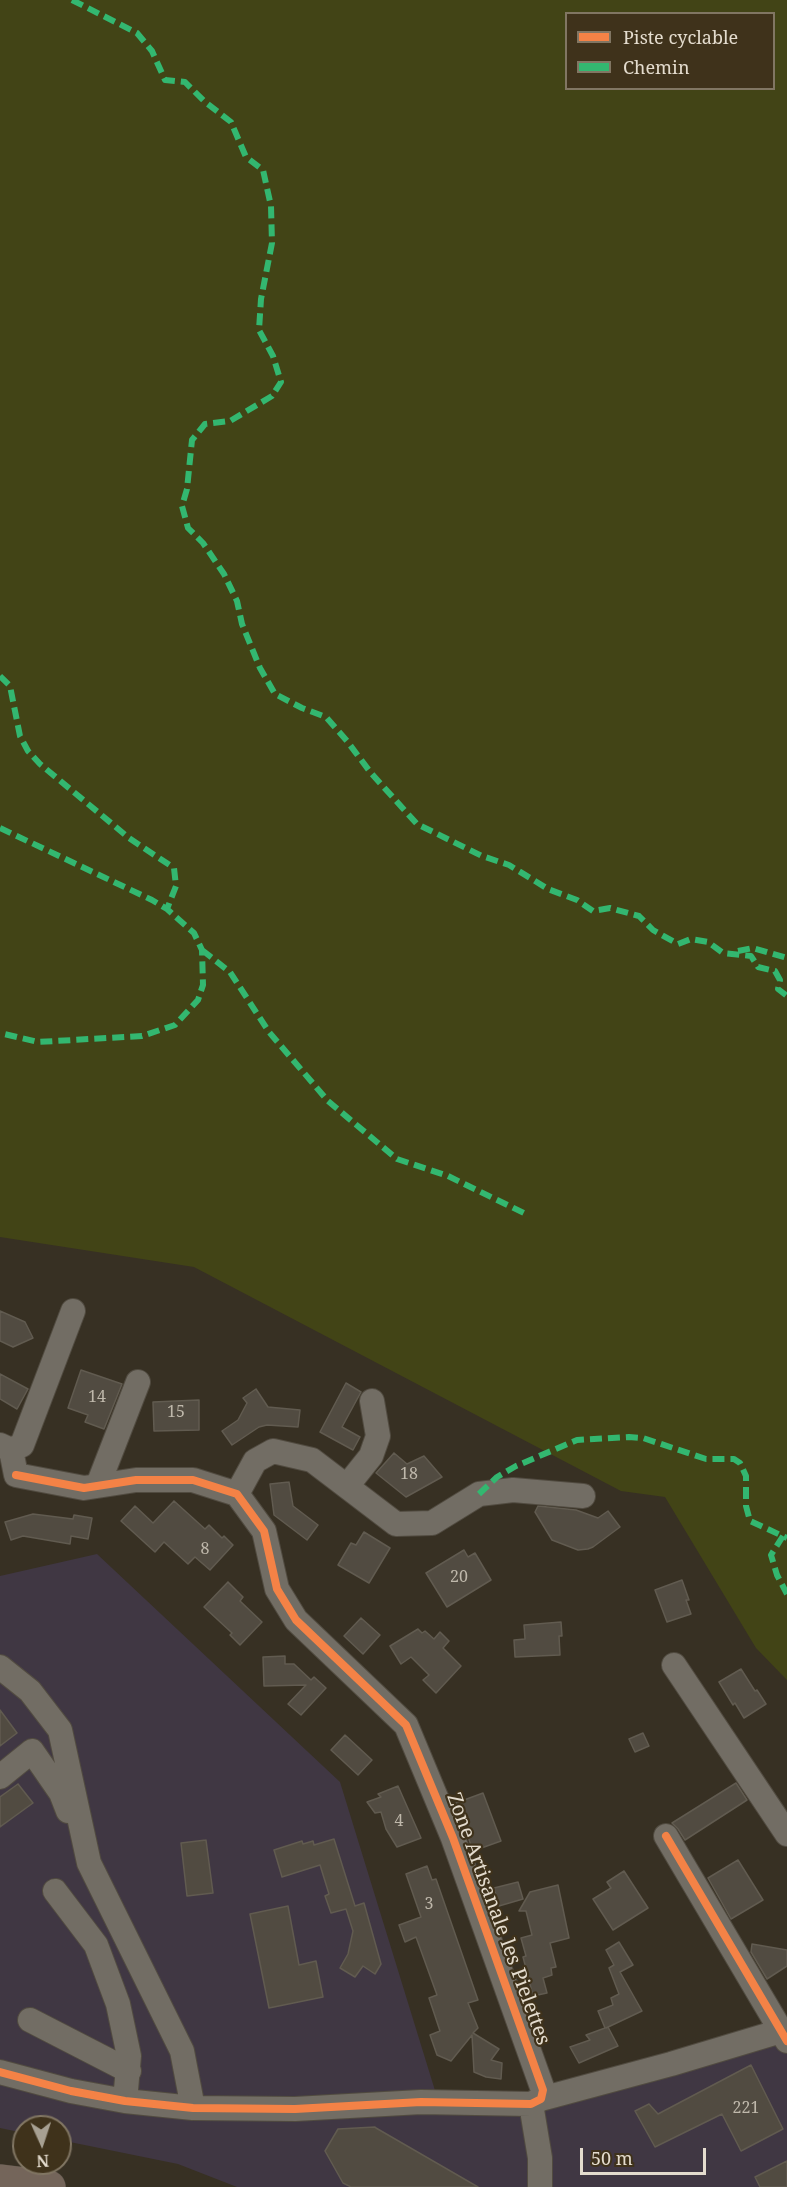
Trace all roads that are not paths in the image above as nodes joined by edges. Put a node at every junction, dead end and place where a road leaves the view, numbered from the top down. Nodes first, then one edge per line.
1 (73, 1311) dead end
2 (138, 1382) dead end
3 (372, 1401) dead end
4 (5, 1448) edge
5 (98, 1485) junction
6 (347, 1486) junction
7 (237, 1494) junction
8 (583, 1496) dead end
9 (675, 1665) dead end
10 (0, 1667) edge
11 (0, 1777) edge
12 (787, 1834) edge
13 (666, 1836) dead end
14 (89, 1863) junction
15 (55, 1891) dead end
16 (30, 2020) dead end
17 (784, 2036) edge
18 (129, 2071) junction
19 (0, 2072) edge
20 (125, 2100) junction
21 (536, 2102) junction
22 (193, 2108) junction
23 (0, 2181) edge
24 (49, 2187) edge
25 (540, 2187) edge

1 - 4 street
2 - 5 street
3 - 6 street
4 - 5 street
5 - 7 street
6 - 7 street
6 - 8 street
7 - 21 street, Zone Artisanale les Pielettes
9 - 12 street
10 - 14 street
11 - 14 street
13 - 17 street
14 - 22 street
15 - 18 street
16 - 18 street
17 - 21 street
18 - 20 street
19 - 20 street
20 - 22 street
21 - 22 street
21 - 25 street, Zone Artisanale les Pielettes
23 - 24 highway

